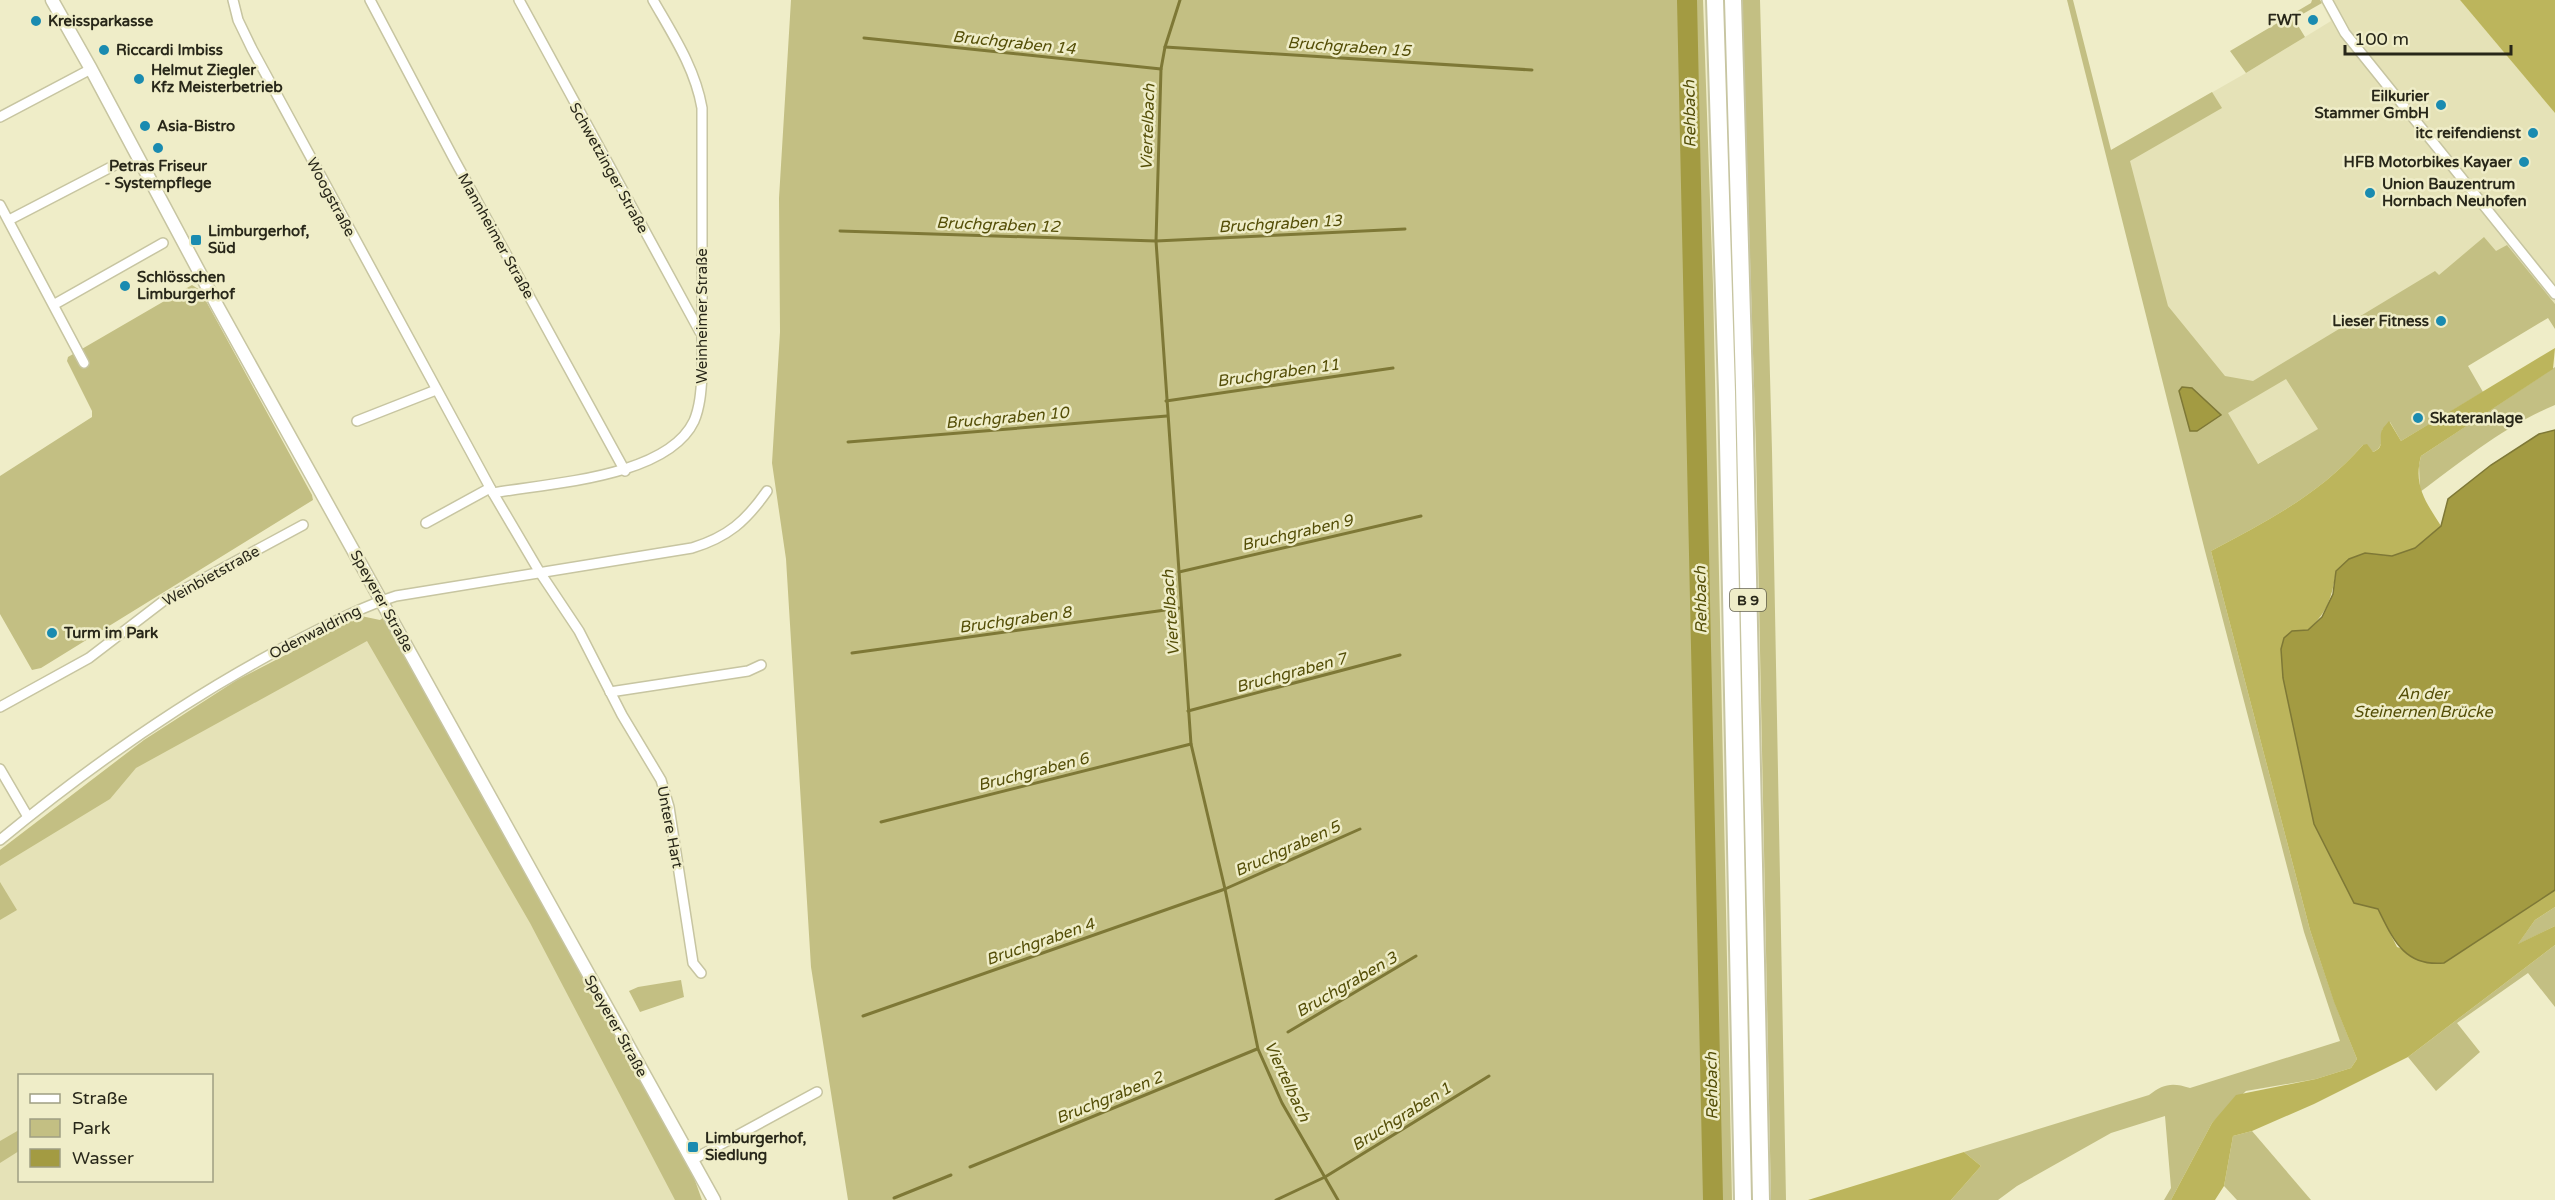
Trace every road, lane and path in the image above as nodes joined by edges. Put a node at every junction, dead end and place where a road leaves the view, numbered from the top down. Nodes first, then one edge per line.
1 (52, 0) edge
2 (233, 0) edge
3 (370, 0) edge
4 (519, 0) edge
5 (653, 0) edge
6 (1715, 0) edge
7 (1733, 0) edge
8 (2327, 0) edge
9 (91, 69) junction
10 (0, 117) edge
11 (113, 166) dead end
12 (0, 205) edge
13 (9, 220) junction
14 (163, 243) dead end
15 (2555, 294) edge
16 (55, 304) junction
17 (701, 334) junction
18 (84, 363) dead end
19 (436, 390) junction
20 (357, 421) dead end
21 (625, 471) junction
22 (492, 490) junction
23 (767, 491) dead end
24 (426, 523) dead end
25 (303, 525) dead end
26 (539, 571) junction
27 (382, 600) junction
28 (761, 665) dead end
29 (610, 692) junction
30 (0, 707) edge
31 (0, 769) edge
32 (28, 817) junction
33 (0, 840) edge
34 (701, 973) dead end
35 (817, 1092) dead end
36 (692, 1160) junction
37 (714, 1200) edge
38 (1743, 1200) edge
39 (1761, 1200) edge

1 - 9 street, Speyerer Straße
2 - 19 street, Woogstraße
3 - 21 street, Mannheimer Straße
4 - 17 street, Schwetzinger Straße
5 - 17 street, Weinheimer Straße
6 - 38 highway, B 9
7 - 39 highway, B 9
8 - 15 street
9 - 10 street
9 - 27 street, Speyerer Straße
11 - 13 street
12 - 13 street
13 - 16 street
14 - 16 street
16 - 18 street
17 - 21 street, Weinheimer Straße
19 - 20 street
19 - 22 street, Woogstraße
21 - 22 street, Weinheimer Straße
22 - 24 street
22 - 26 street, Woogstraße
23 - 26 street, Odenwaldring
25 - 30 street, Weinbietstraße
26 - 27 street, Odenwaldring
26 - 29 street, Untere Hart
27 - 32 street, Odenwaldring
27 - 36 street, Speyerer Straße
28 - 29 street
29 - 34 street, Untere Hart
31 - 32 street
32 - 33 street, Odenwaldring
35 - 36 street
36 - 37 street, Speyerer Straße

